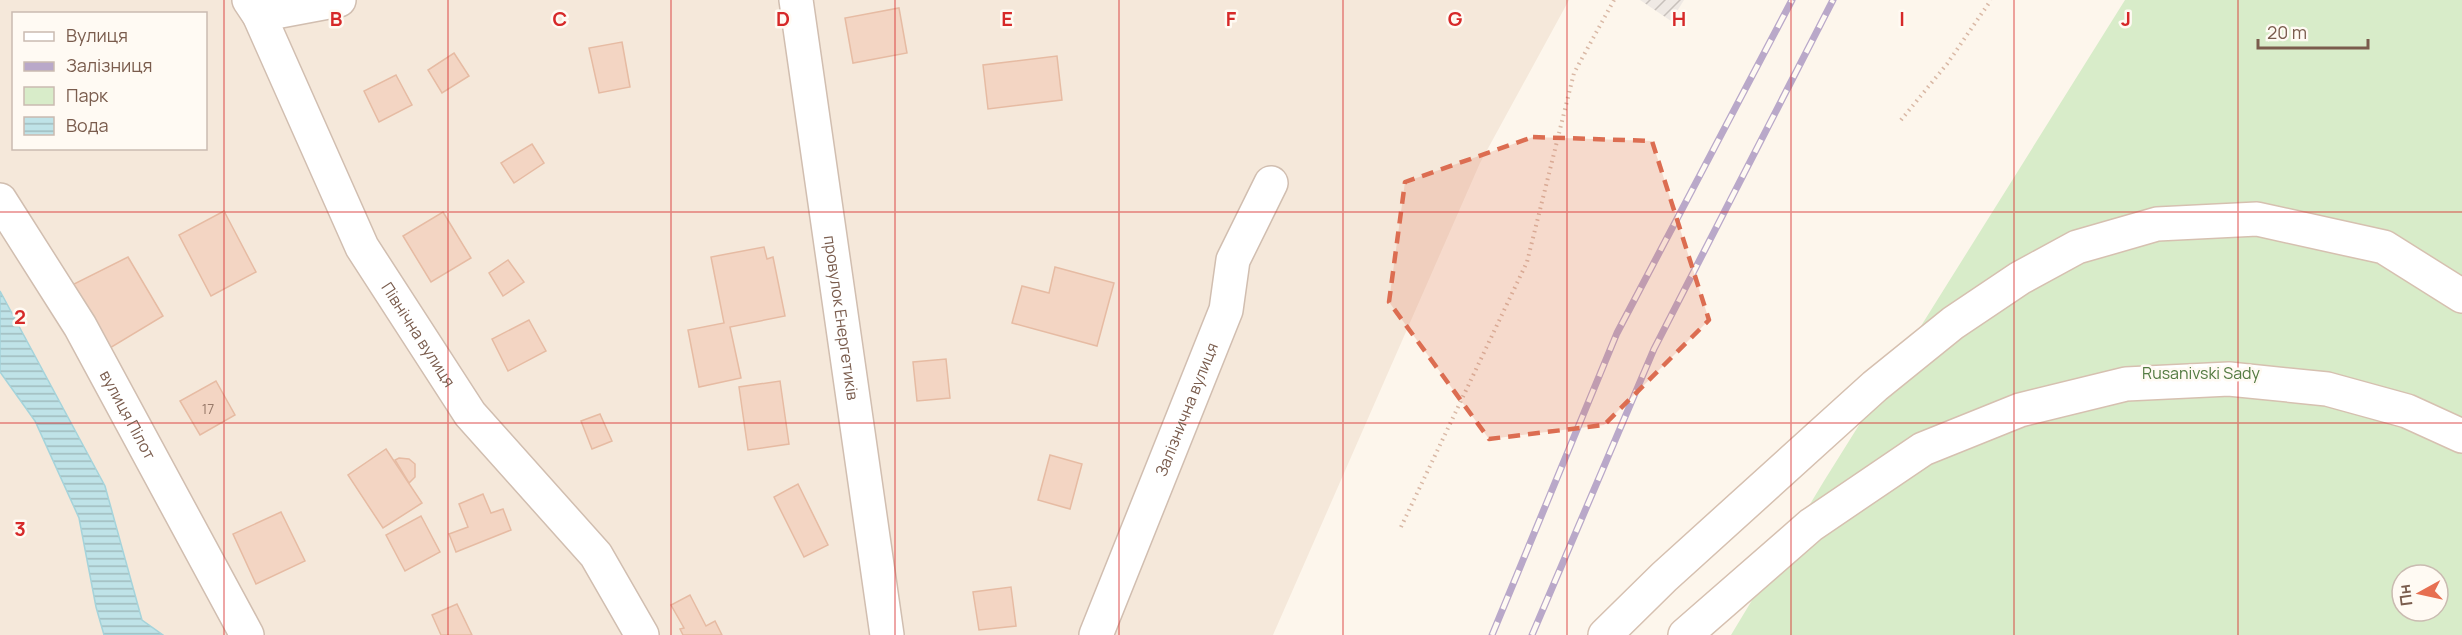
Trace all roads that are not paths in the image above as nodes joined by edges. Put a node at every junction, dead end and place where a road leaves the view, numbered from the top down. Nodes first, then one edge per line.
1 (339, 0) edge
2 (796, 0) edge
3 (254, 7) edge
4 (1271, 183) dead end
5 (0, 200) edge
6 (2462, 296) edge
7 (2462, 436) edge
8 (247, 635) edge
9 (642, 635) edge
10 (887, 635) edge
11 (1096, 635) edge
12 (1605, 635) edge
13 (1684, 635) edge

1 - 3 street
2 - 10 street, провулок Енергетиків
3 - 9 street, Північна вулиця
4 - 11 street, Залізнична вулиця
5 - 8 street, вулиця Пілот
6 - 12 street
7 - 13 street

